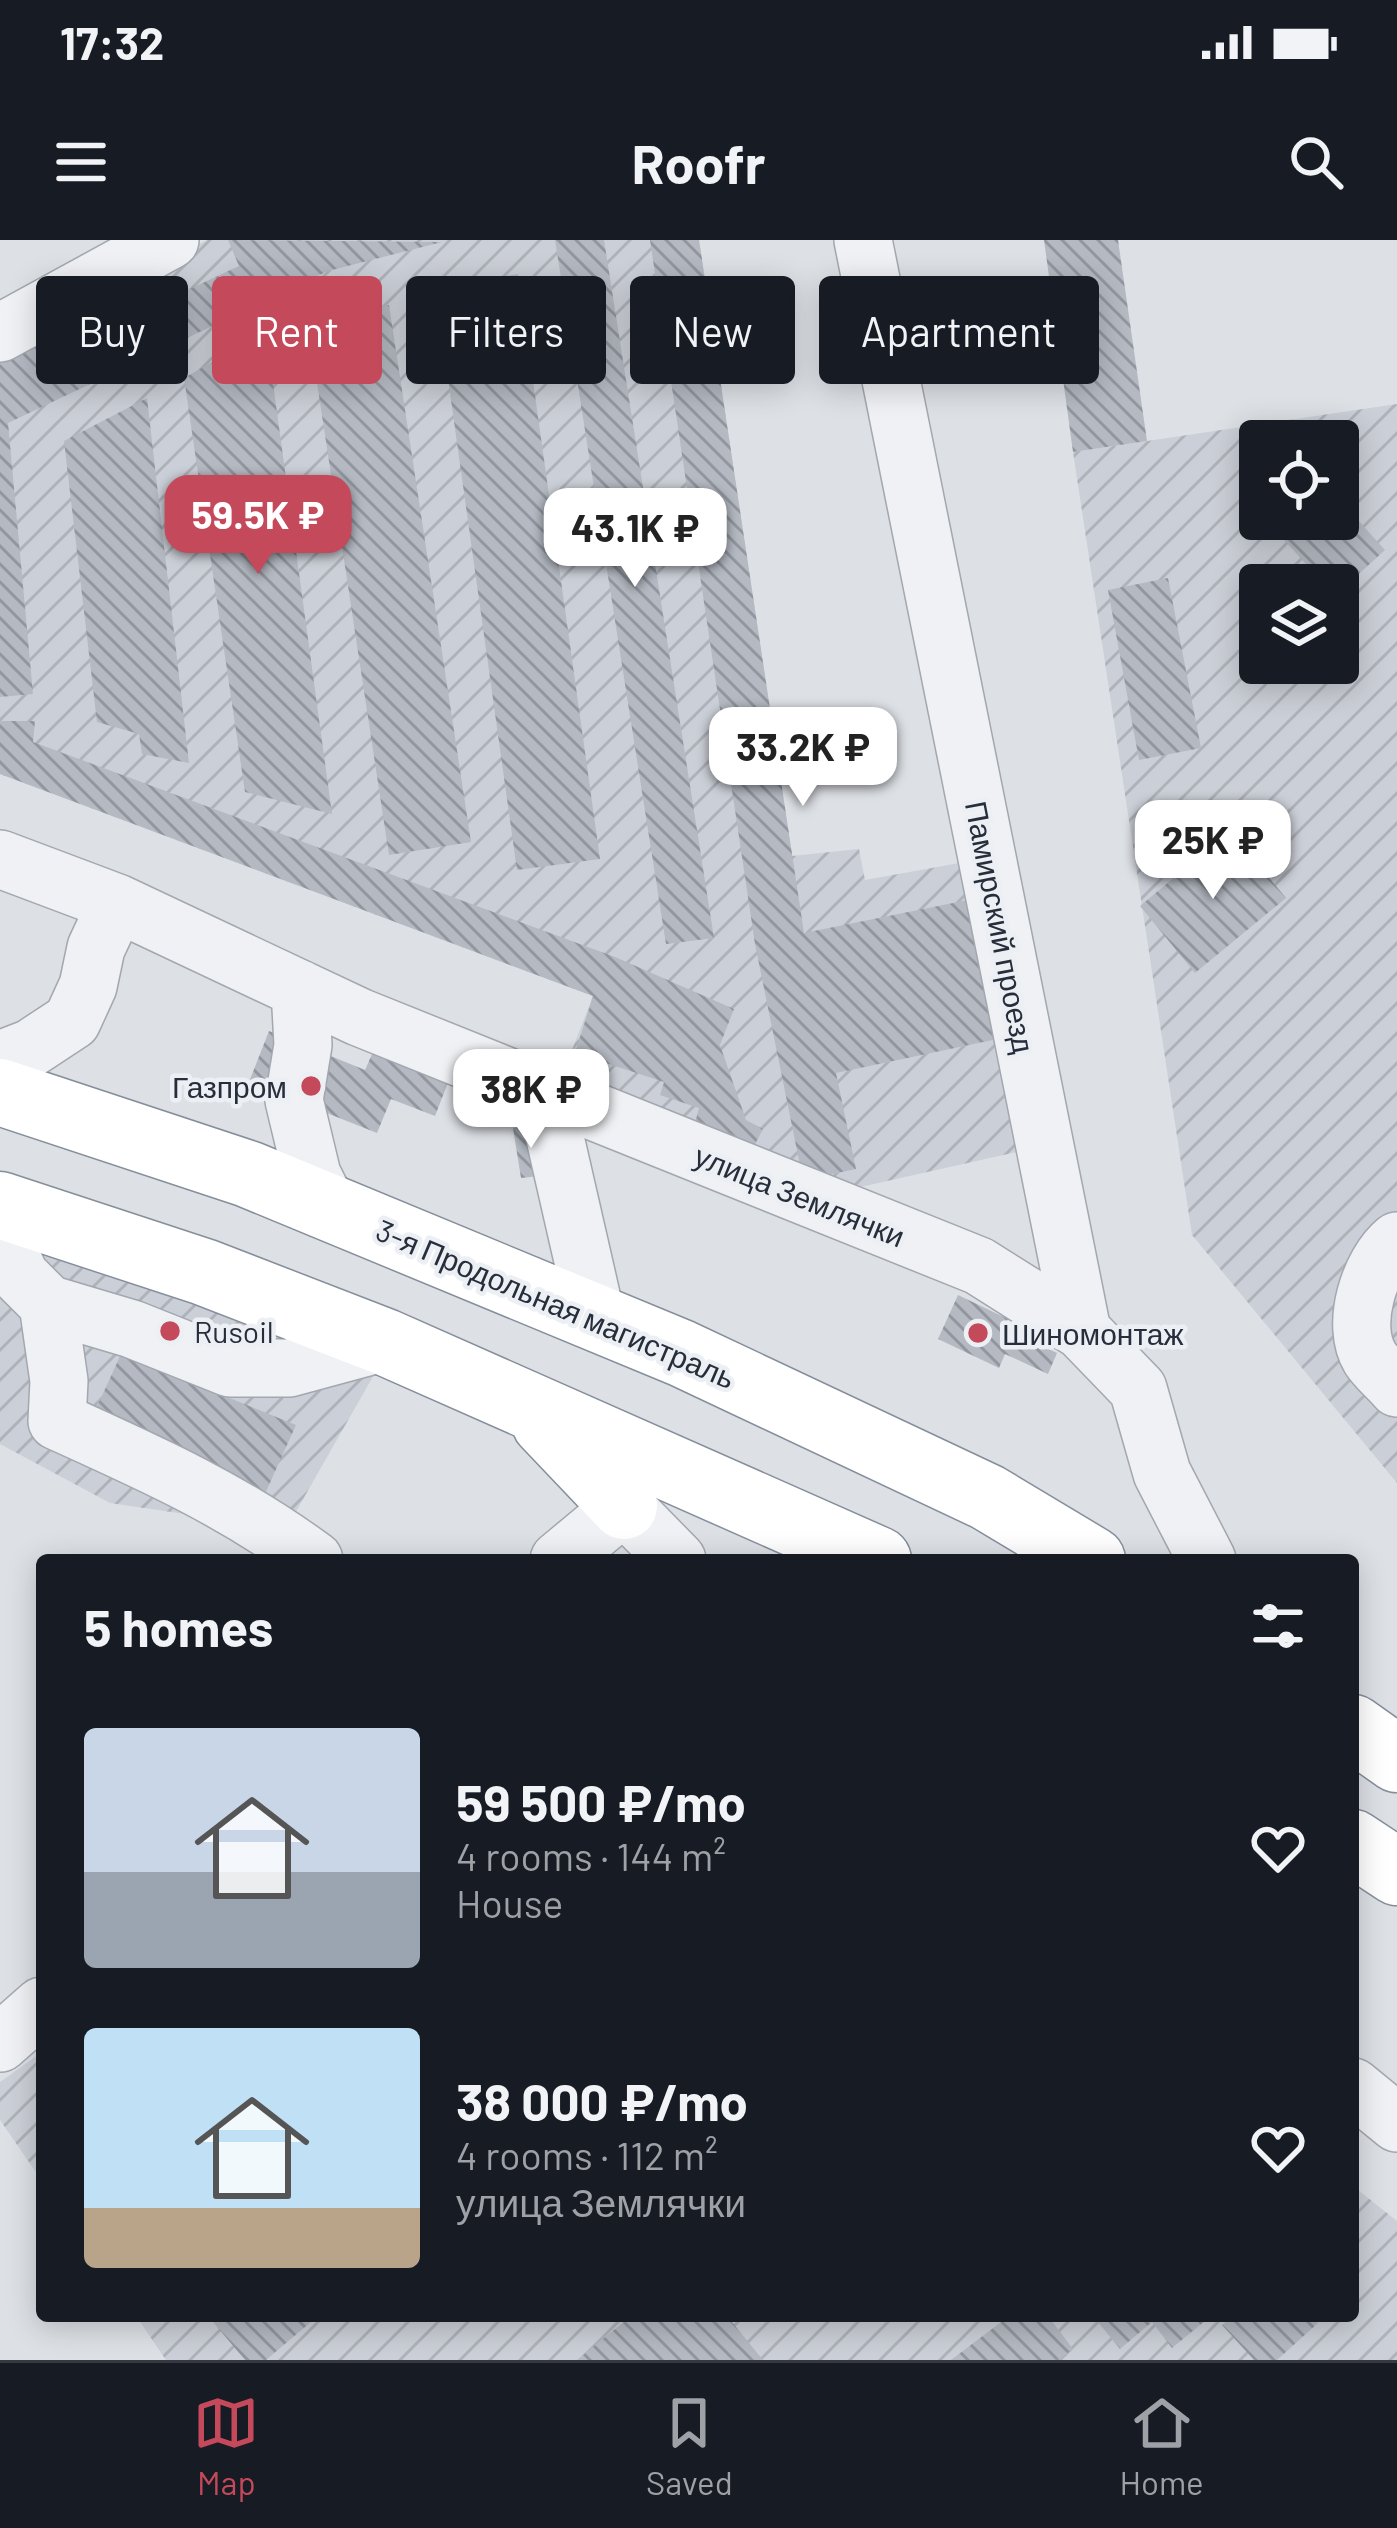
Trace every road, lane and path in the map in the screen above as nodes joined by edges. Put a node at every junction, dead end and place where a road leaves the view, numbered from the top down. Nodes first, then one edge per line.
1 (170, 240) edge
2 (863, 240) edge
3 (0, 333) edge
4 (0, 859) edge
5 (117, 903) junction
6 (300, 989) junction
7 (0, 1060) edge
8 (0, 1092) edge
9 (545, 1094) junction
10 (0, 1205) edge
11 (328, 1207) junction
12 (0, 1232) edge
13 (1397, 1241) edge
14 (48, 1304) junction
15 (596, 1318) junction
16 (1082, 1331) junction
17 (385, 1342) junction
18 (1397, 1388) edge
19 (526, 1403) junction
20 (624, 1506) junction
21 (306, 1554) edge
22 (565, 1554) edge
23 (670, 1554) edge
24 (865, 1554) edge
25 (1082, 1554) edge
26 (1204, 1554) edge
27 (1359, 1732) edge
28 (1397, 1759) edge
29 (1359, 1847) edge
30 (1397, 1872) edge
31 (36, 2011) edge
32 (0, 2043) edge
33 (1359, 2092) edge
34 (1397, 2123) edge

1 - 3 street
2 - 16 street, Памирский проезд
4 - 5 street, улица Землячки
5 - 6 street, улица Землячки
5 - 7 street
6 - 9 street, улица Землячки
6 - 11 street
8 - 11 highway, 3-я Продольная магистраль
9 - 15 street
9 - 16 street, улица Землячки
10 - 17 highway
11 - 15 highway, 3-я Продольная магистраль
12 - 14 street
13 - 18 street
14 - 17 street
14 - 21 street
15 - 25 highway, 3-я Продольная магистраль
16 - 26 street, улица Землячки
17 - 19 highway
19 - 20 highway
19 - 24 highway
20 - 22 street
20 - 23 street
27 - 28 highway
29 - 30 highway
31 - 32 street
33 - 34 street

